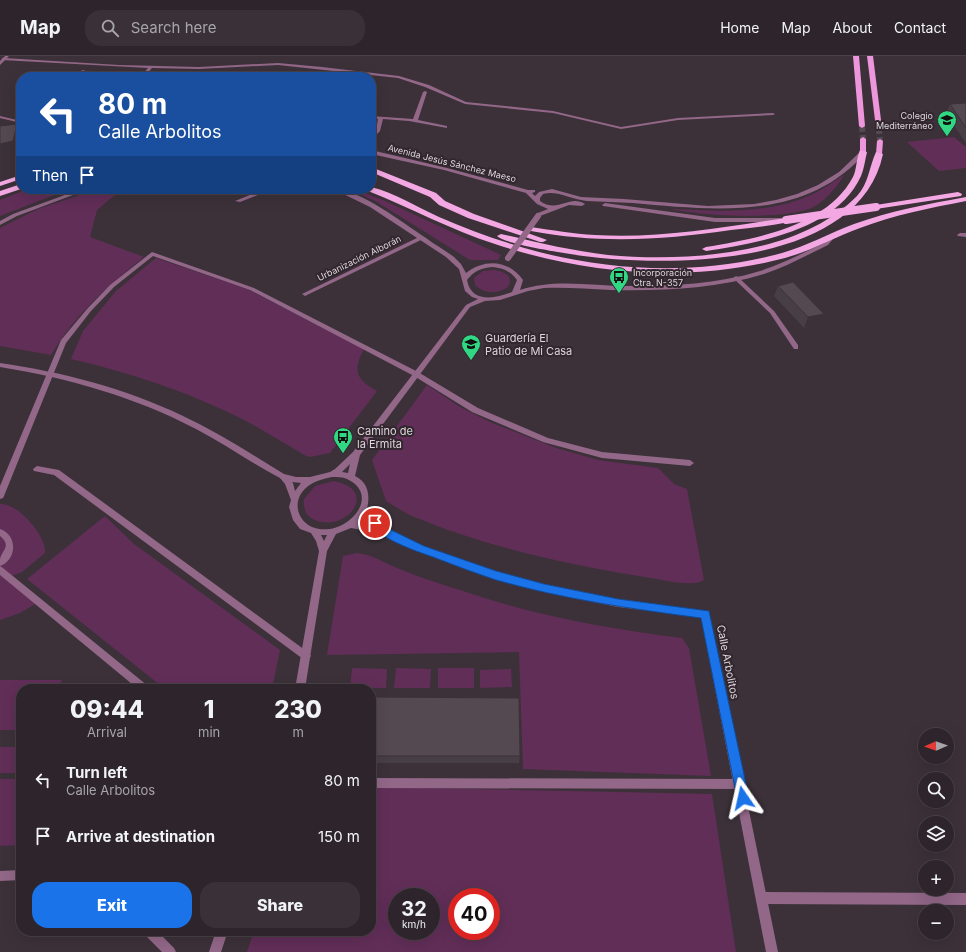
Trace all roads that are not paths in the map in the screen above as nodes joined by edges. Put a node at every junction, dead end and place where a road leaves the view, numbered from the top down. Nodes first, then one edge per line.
1 (856, 56) edge
2 (870, 56) edge
3 (5, 58) edge
4 (0, 64) edge
5 (151, 67) junction
6 (146, 72) edge
7 (353, 72) edge
8 (376, 74) edge
9 (425, 92) dead end
10 (773, 114) dead end
11 (376, 117) edge
12 (381, 117) junction
13 (0, 118) edge
14 (16, 121) edge
15 (415, 121) junction
16 (0, 124) edge
17 (862, 126) tunnel mouth
18 (446, 127) dead end
19 (879, 128) tunnel mouth
20 (376, 133) edge
21 (863, 139) tunnel mouth
22 (880, 141) tunnel mouth
23 (863, 152) junction
24 (376, 153) edge
25 (879, 154) joint
26 (376, 171) edge
27 (16, 179) edge
28 (376, 183) edge
29 (0, 184) edge
30 (16, 188) edge
31 (376, 191) edge
32 (545, 191) junction
33 (528, 192) junction
34 (966, 192) edge
35 (0, 194) edge
36 (72, 194) edge
37 (257, 194) edge
38 (347, 194) edge
39 (433, 194) junction
40 (567, 195) junction
41 (966, 200) edge
42 (238, 201) dead end
43 (538, 202) junction
44 (568, 203) junction
45 (557, 208) junction
46 (539, 215) junction
47 (786, 220) junction
48 (0, 223) edge
49 (421, 238) junction
50 (830, 239) junction
51 (502, 267) junction
52 (736, 278) junction
53 (464, 280) junction
54 (468, 292) junction
55 (516, 292) junction
56 (305, 294) dead end
57 (485, 299) junction
58 (468, 306) junction
59 (796, 347) dead end
60 (0, 365) edge
61 (50, 373) junction
62 (416, 374) junction
63 (356, 454) junction
64 (690, 463) dead end
65 (37, 470) dead end
66 (332, 474) junction
67 (282, 476) junction
68 (351, 478) junction
69 (310, 480) junction
70 (0, 496) edge
71 (294, 498) junction
72 (364, 511) junction
73 (350, 525) junction
74 (382, 530) junction
75 (314, 531) junction
76 (0, 532) edge
77 (333, 532) junction
78 (323, 551) junction
79 (0, 563) edge
80 (0, 570) edge
81 (306, 656) junction
82 (139, 684) edge
83 (301, 684) edge
84 (376, 783) edge
85 (740, 784) junction
86 (16, 875) edge
87 (0, 876) edge
88 (763, 898) junction
89 (966, 899) edge
90 (153, 936) edge
91 (220, 936) edge
92 (170, 952) edge
93 (215, 952) edge
94 (772, 952) edge

1 - 17 main road
2 - 19 main road
3 - 4 street
3 - 5 street
5 - 6 street
5 - 7 street
8 - 10 street
9 - 15 street
11 - 12 street
12 - 15 street
12 - 20 street
13 - 14 street
13 - 16 street
15 - 18 street
21 - 23 main road
22 - 25 main road
23 - 39 highway
23 - 40 street, Avenida Jesús Sánchez Maeso
24 - 33 street, Avenida Jesús Sánchez Maeso
25 - 28 highway
26 - 39 highway
27 - 29 highway
30 - 35 highway
31 - 50 highway
32 - 33 street, Avenida Jesús Sánchez Maeso
32 - 40 street, Avenida Jesús Sánchez Maeso
32 - 43 street
33 - 43 street, Avenida Jesús Sánchez Maeso
34 - 47 highway, bridge
36 - 48 street
37 - 42 street
38 - 49 street
39 - 47 highway
40 - 44 street
41 - 50 highway
43 - 45 street
43 - 46 street
44 - 45 street
44 - 47 street
45 - 46 street
46 - 51 street, bridge
49 - 53 street
49 - 56 street, Urbanización Alborán
50 - 52 street
51 - 53 street
51 - 55 street
52 - 55 street
52 - 59 street
53 - 54 street
54 - 57 street
54 - 58 street
55 - 57 street
57 - 58 street
58 - 62 street
60 - 61 street
61 - 62 street
61 - 67 street
61 - 70 street
62 - 63 street
62 - 64 street
63 - 66 street
63 - 68 street
65 - 81 street
66 - 68 street
66 - 69 street
67 - 69 street
67 - 71 street
68 - 72 street
69 - 71 street
71 - 75 street
72 - 73 street
72 - 74 street, Calle Arbolitos
73 - 74 street, Calle Arbolitos
73 - 77 street
74 - 85 street, Calle Arbolitos
75 - 77 street
75 - 78 street
76 - 79 street
77 - 78 street
78 - 81 street
80 - 82 street
81 - 83 street
84 - 85 street
85 - 88 street, Calle Arbolitos
86 - 87 street
88 - 89 street
88 - 94 street, Calle Arbolitos
90 - 92 street
91 - 93 street

